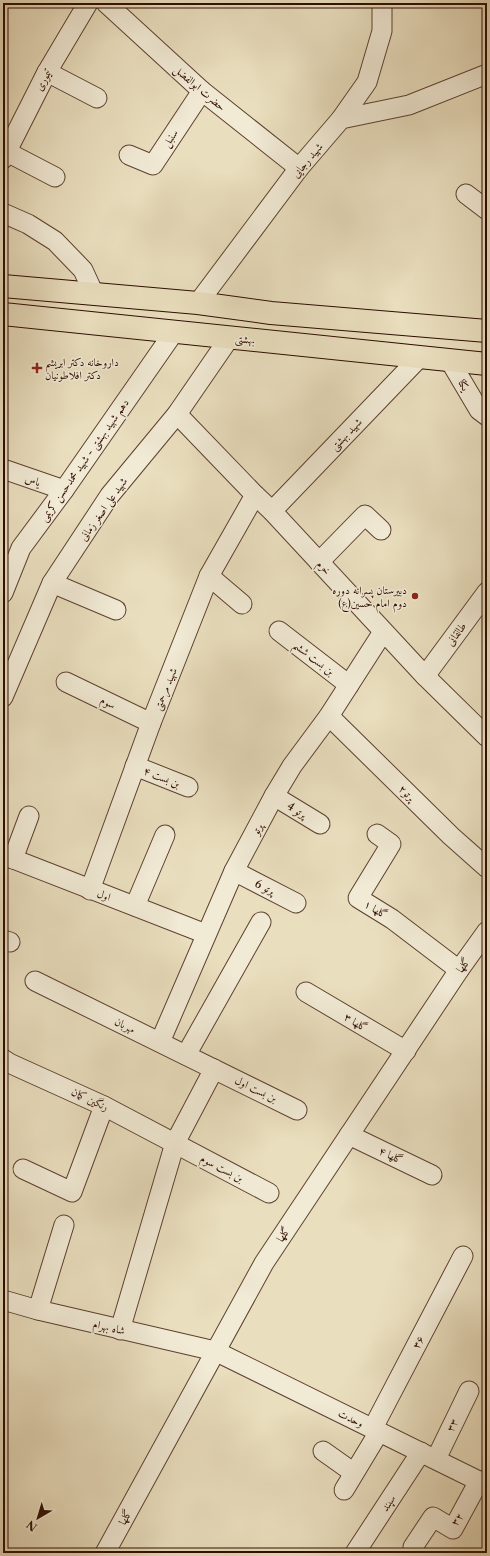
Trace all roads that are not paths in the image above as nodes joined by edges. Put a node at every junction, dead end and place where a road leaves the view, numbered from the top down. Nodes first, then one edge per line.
1 (88, 3) edge
2 (106, 3) edge
3 (382, 3) edge
4 (47, 72) junction
5 (487, 74) edge
6 (202, 91) junction
7 (97, 98) dead end
8 (341, 119) junction
9 (5, 156) edge
10 (129, 156) dead end
11 (299, 168) junction
12 (55, 177) dead end
13 (466, 194) dead end
14 (487, 210) edge
15 (3, 213) edge
16 (3, 286) edge
17 (94, 294) junction
18 (198, 303) junction
19 (3, 314) edge
20 (487, 331) edge
21 (174, 332) junction
22 (230, 337) junction
23 (420, 356) junction
24 (450, 361) junction
25 (487, 364) edge
26 (483, 413) edge
27 (177, 414) junction
28 (3, 469) edge
29 (64, 490) junction
30 (255, 496) junction
31 (272, 511) junction
32 (381, 530) dead end
33 (319, 562) junction
34 (209, 576) junction
35 (52, 583) junction
36 (3, 592) edge
37 (487, 592) edge
38 (242, 604) dead end
39 (116, 610) dead end
40 (279, 631) dead end
41 (383, 632) junction
42 (425, 676) junction
43 (66, 682) dead end
44 (349, 686) junction
45 (3, 697) edge
46 (329, 716) junction
47 (151, 723) junction
48 (487, 737) edge
49 (135, 766) junction
50 (188, 787) dead end
51 (274, 796) junction
52 (29, 816) dead end
53 (320, 824) dead end
54 (377, 834) dead end
55 (165, 835) dead end
56 (8, 857) edge
57 (487, 868) edge
58 (234, 871) junction
59 (90, 890) junction
60 (296, 903) dead end
61 (135, 906) junction
62 (261, 922) dead end
63 (487, 931) edge
64 (206, 934) junction
65 (459, 970) junction
66 (35, 981) dead end
67 (306, 992) dead end
68 (160, 1042) junction
69 (406, 1051) junction
70 (186, 1055) junction
71 (3, 1059) edge
72 (214, 1069) junction
73 (104, 1106) junction
74 (297, 1110) dead end
75 (349, 1135) junction
76 (175, 1143) junction
77 (23, 1169) dead end
78 (432, 1175) dead end
79 (269, 1193) dead end
80 (64, 1225) dead end
81 (463, 1256) dead end
82 (3, 1300) edge
83 (38, 1310) junction
84 (120, 1330) junction
85 (216, 1351) junction
86 (469, 1391) dead end
87 (376, 1430) junction
88 (323, 1451) dead end
89 (428, 1456) junction
90 (354, 1473) junction
91 (483, 1483) edge
92 (344, 1490) dead end
93 (413, 1547) dead end
94 (105, 1553) edge
95 (355, 1553) edge

1 - 4 street, تیموری
2 - 6 street, حضرت ابوالفضل
3 - 8 street, شهید رجایی
4 - 7 street
4 - 9 street, تیموری
5 - 8 street
6 - 10 street, سنبل
6 - 11 street, حضرت ابوالفضل
8 - 11 street, شهید رجایی
9 - 12 street
11 - 18 street, شهید رجایی
13 - 14 street
15 - 17 street
16 - 17 main road
17 - 18 main road
18 - 20 main road
19 - 21 main road, بهشتی
21 - 22 main road, بهشتی
21 - 29 street, دهم شهید بهشتی - شهید محمدحسن کریمی
22 - 23 main road, بهشتی
22 - 27 street, شهید علی اصغر زمانی
23 - 24 main road, بهشتی
23 - 31 street, شهید بهشتی
24 - 25 main road, بهشتی
24 - 26 street, یکتا
27 - 30 street, خرم
27 - 35 street, شهید علی اصغر زمانی
28 - 29 street, یاس
29 - 36 street, دهم شهید بهشتی - شهید محمدحسن کریمی
30 - 31 street, خرم
30 - 34 street, شهید مرحمتی
31 - 33 street, خرم
32 - 33 street
33 - 41 street, خرم
34 - 38 street
34 - 47 street, شهید مرحمتی
35 - 39 street
35 - 45 street, شهید علی اصغر زمانی
37 - 42 street, طالقانی
40 - 44 street, بن بست ششم
41 - 42 street, خرم
41 - 44 street, پرتو
42 - 48 street, خرم
43 - 47 street, سوم
44 - 46 street, پرتو
46 - 51 street, پرتو
46 - 57 street, پرتو۲
47 - 49 street, شهید مرحمتی
49 - 50 street, بن بست ۴
49 - 59 street, شهید مرحمتی
51 - 53 street, پرتو 4
51 - 58 street, پرتو
52 - 56 street
54 - 65 street, گلها ۱
55 - 61 street
56 - 59 street, اول
58 - 60 street, پرتو 6
58 - 64 street, پرتو
59 - 61 street, اول
61 - 64 street, اول
62 - 70 street
63 - 65 street, گلها
64 - 68 street, پرتو
65 - 69 street, گلها
66 - 68 street, مهربان
67 - 69 street, گلها ۳
68 - 70 street, مهربان
69 - 75 street, گلها
70 - 72 street, مهربان
71 - 73 street, رنگین کمان
72 - 74 street, بن بست اول
72 - 76 street
73 - 76 street, رنگین کمان
73 - 77 street
75 - 78 street, گلها ۴
75 - 85 street, گلها
76 - 79 street, بن بست سوم
76 - 84 street
80 - 83 street
81 - 87 street, ۳۶
82 - 83 street, شاه بهرام
83 - 84 street, شاه بهرام
84 - 85 street, شاه بهرام
85 - 87 street, وحدت
85 - 94 street, گلها
86 - 89 street, ۳۳
87 - 89 street, وحدت
87 - 90 street, ۳۶
88 - 90 street
89 - 91 street, وحدت
89 - 95 street, سپند
90 - 92 street, ۳۶
91 - 93 street, ۳۲

